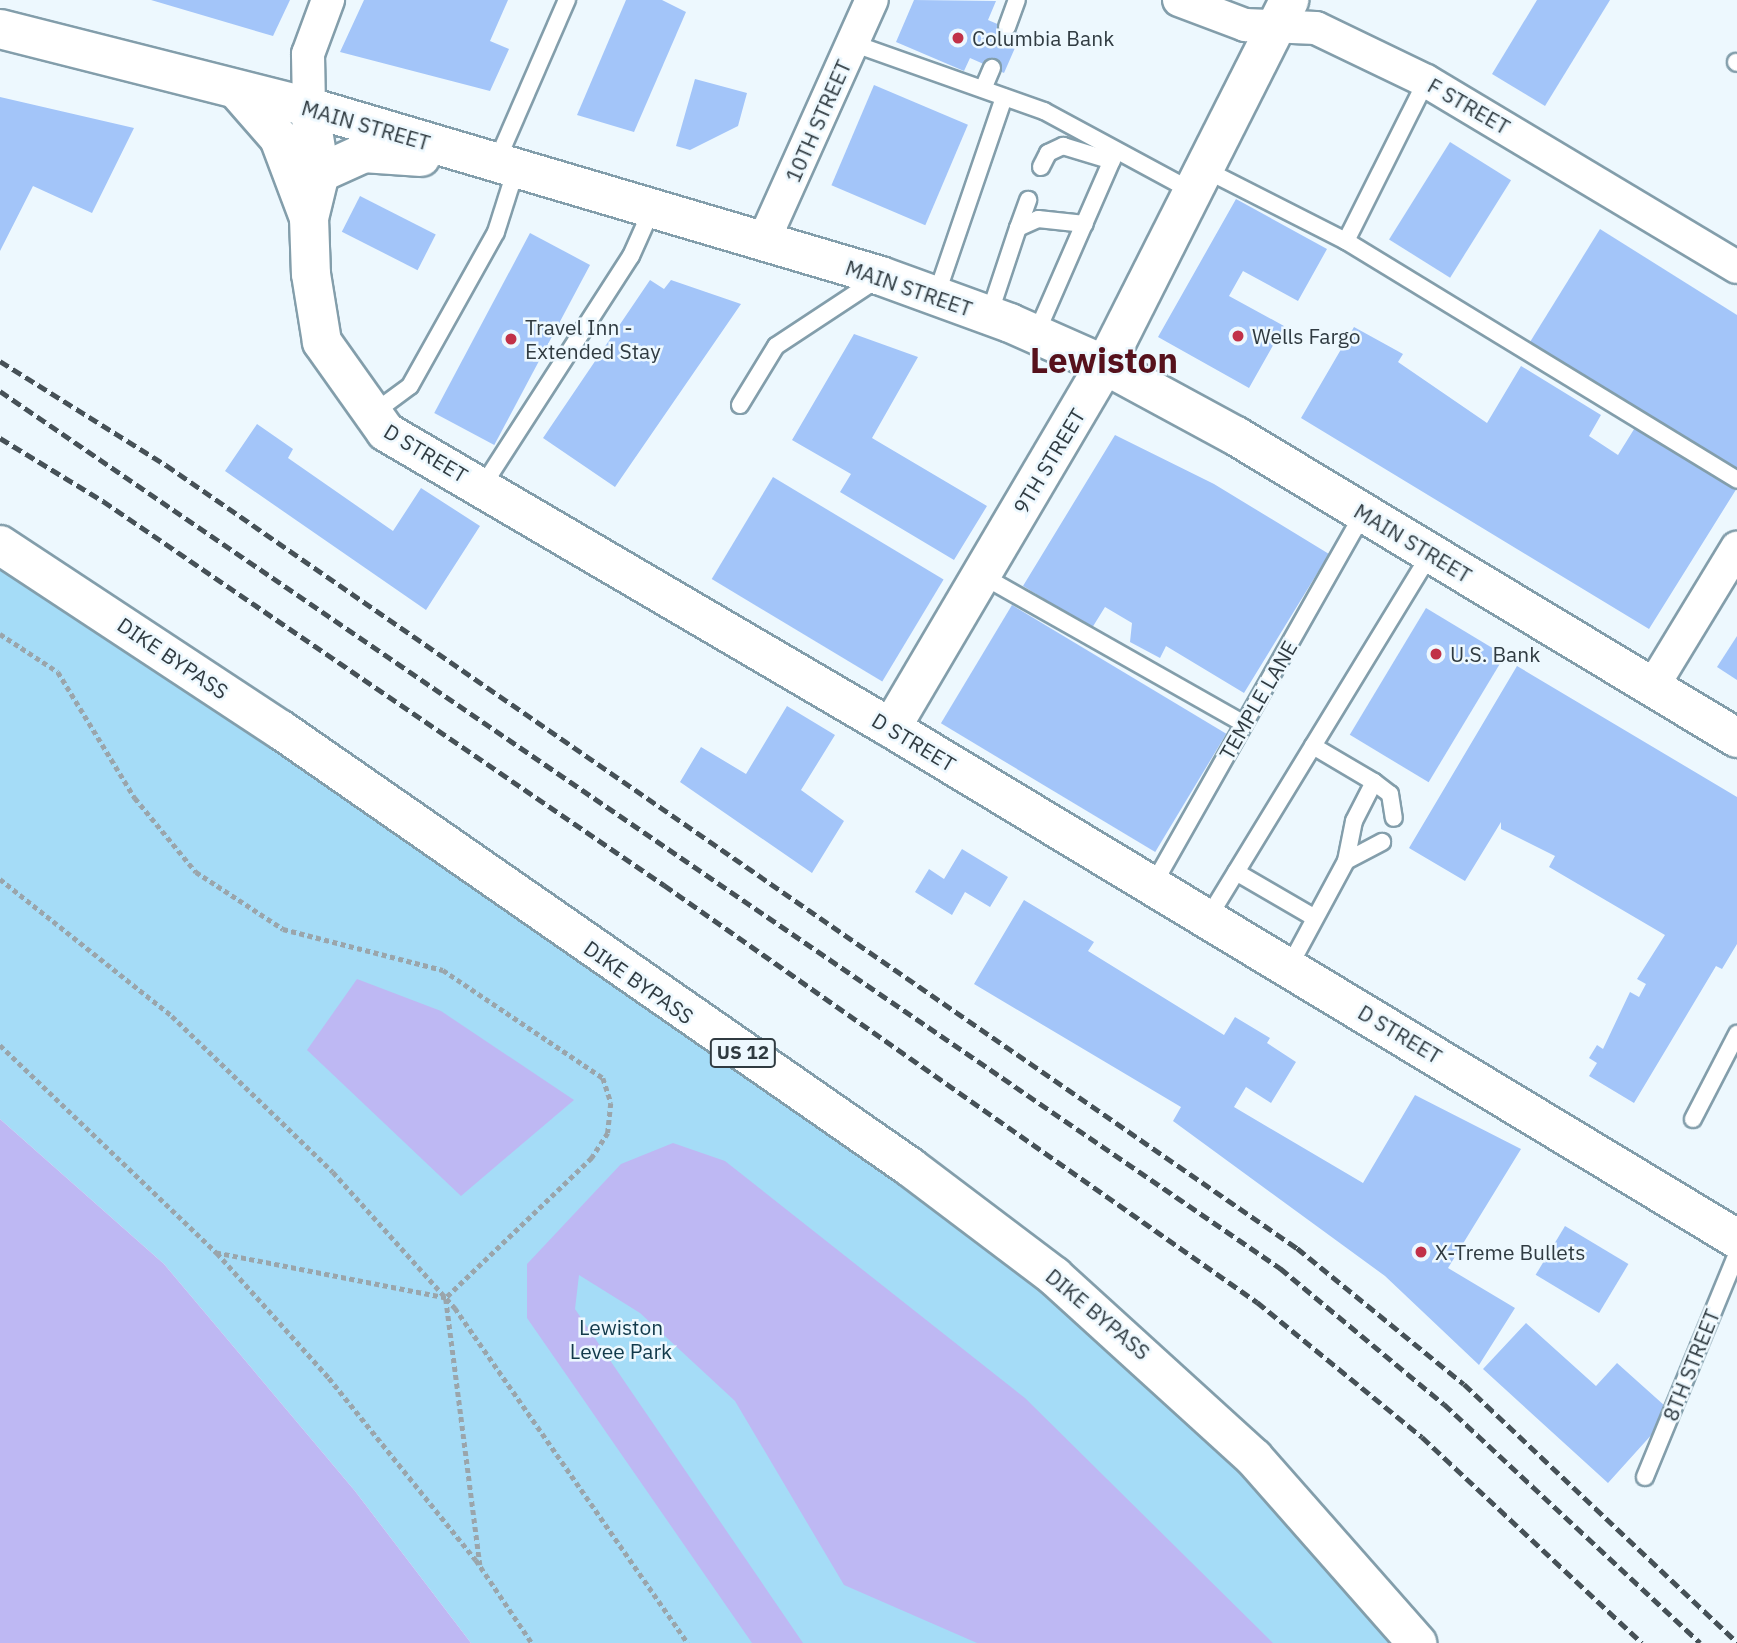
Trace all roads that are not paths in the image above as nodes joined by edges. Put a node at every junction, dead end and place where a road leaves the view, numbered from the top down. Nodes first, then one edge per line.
1 (328, 0) edge
2 (567, 0) edge
3 (872, 0) edge
4 (1017, 0) edge
5 (1178, 0) edge
6 (1282, 13) edge
7 (1007, 27) dead end
8 (0, 29) edge
9 (852, 43) junction
10 (992, 68) dead end
11 (1426, 81) junction
12 (237, 89) junction
13 (983, 89) junction
14 (1004, 97) junction
15 (309, 107) junction
16 (1114, 156) junction
17 (506, 166) junction
18 (1041, 167) dead end
19 (320, 173) junction
20 (1198, 180) junction
21 (1028, 200) dead end
22 (652, 209) junction
23 (309, 218) junction
24 (1085, 224) junction
25 (1018, 228) junction
26 (1346, 241) junction
27 (764, 242) junction
28 (1737, 267) edge
29 (881, 276) junction
30 (936, 296) junction
31 (989, 315) junction
32 (1035, 334) junction
33 (1105, 365) junction
34 (740, 405) dead end
35 (370, 415) junction
36 (1737, 480) edge
37 (482, 487) junction
38 (1363, 514) junction
39 (0, 545) edge
40 (1737, 548) edge
41 (1430, 554) junction
42 (981, 575) junction
43 (1653, 686) junction
44 (1244, 724) junction
45 (891, 727) junction
46 (1737, 738) edge
47 (1313, 746) junction
48 (1374, 782) junction
49 (1394, 818) dead end
50 (1382, 842) dead end
51 (1346, 861) junction
52 (1236, 872) junction
53 (1153, 885) junction
54 (1208, 918) junction
55 (1315, 918) junction
56 (1289, 967) junction
57 (1737, 1034) edge
58 (1693, 1119) dead end
59 (1737, 1238) edge
60 (1737, 1254) edge
61 (1645, 1477) dead end
62 (1417, 1643) edge

1 - 15 street
2 - 17 lane
3 - 9 street, 10TH STREET
4 - 7 lane
5 - 6 street, F STREET
6 - 11 street, F STREET
6 - 20 main road, 9TH STREET
8 - 12 main road, MAIN STREET
9 - 13 lane
9 - 27 street, 10TH STREET
10 - 13 lane
11 - 26 lane
11 - 28 street, F STREET
12 - 15 main road, MAIN STREET
12 - 23 main road
13 - 14 lane
14 - 16 lane
14 - 30 lane
15 - 17 main road, MAIN STREET
15 - 19 main road, D STREET
16 - 18 lane
16 - 20 lane
16 - 24 lane
17 - 19 main road
17 - 22 main road, MAIN STREET
17 - 35 lane
19 - 23 main road, D STREET
20 - 26 lane
20 - 33 main road, 9TH STREET
21 - 25 lane
22 - 27 main road, MAIN STREET
22 - 37 lane
23 - 35 main road, D STREET
24 - 25 lane
24 - 32 lane
25 - 31 lane
26 - 36 lane
27 - 29 main road, MAIN STREET
29 - 30 main road, MAIN STREET
29 - 34 lane
30 - 31 main road, MAIN STREET
31 - 32 main road, MAIN STREET
32 - 33 main road, MAIN STREET
33 - 38 main road, MAIN STREET
33 - 42 main road, 9TH STREET
35 - 37 main road, D STREET
37 - 45 main road, D STREET
38 - 41 main road, MAIN STREET
38 - 44 lane, TEMPLE LANE
39 - 62 main road, DIKE BYPASS / US 12
40 - 43 street
41 - 43 main road, MAIN STREET
41 - 47 lane
42 - 44 lane
42 - 45 main road, 9TH STREET
43 - 46 main road, MAIN STREET
44 - 53 lane, TEMPLE LANE
45 - 53 main road, D STREET
47 - 48 lane
47 - 52 lane
48 - 49 lane
48 - 51 lane
50 - 51 lane
51 - 55 lane
52 - 54 lane
52 - 55 lane
53 - 54 main road, D STREET
54 - 56 main road, D STREET
55 - 56 lane
56 - 59 main road, D STREET
57 - 58 lane
60 - 61 lane, 8TH STREET

